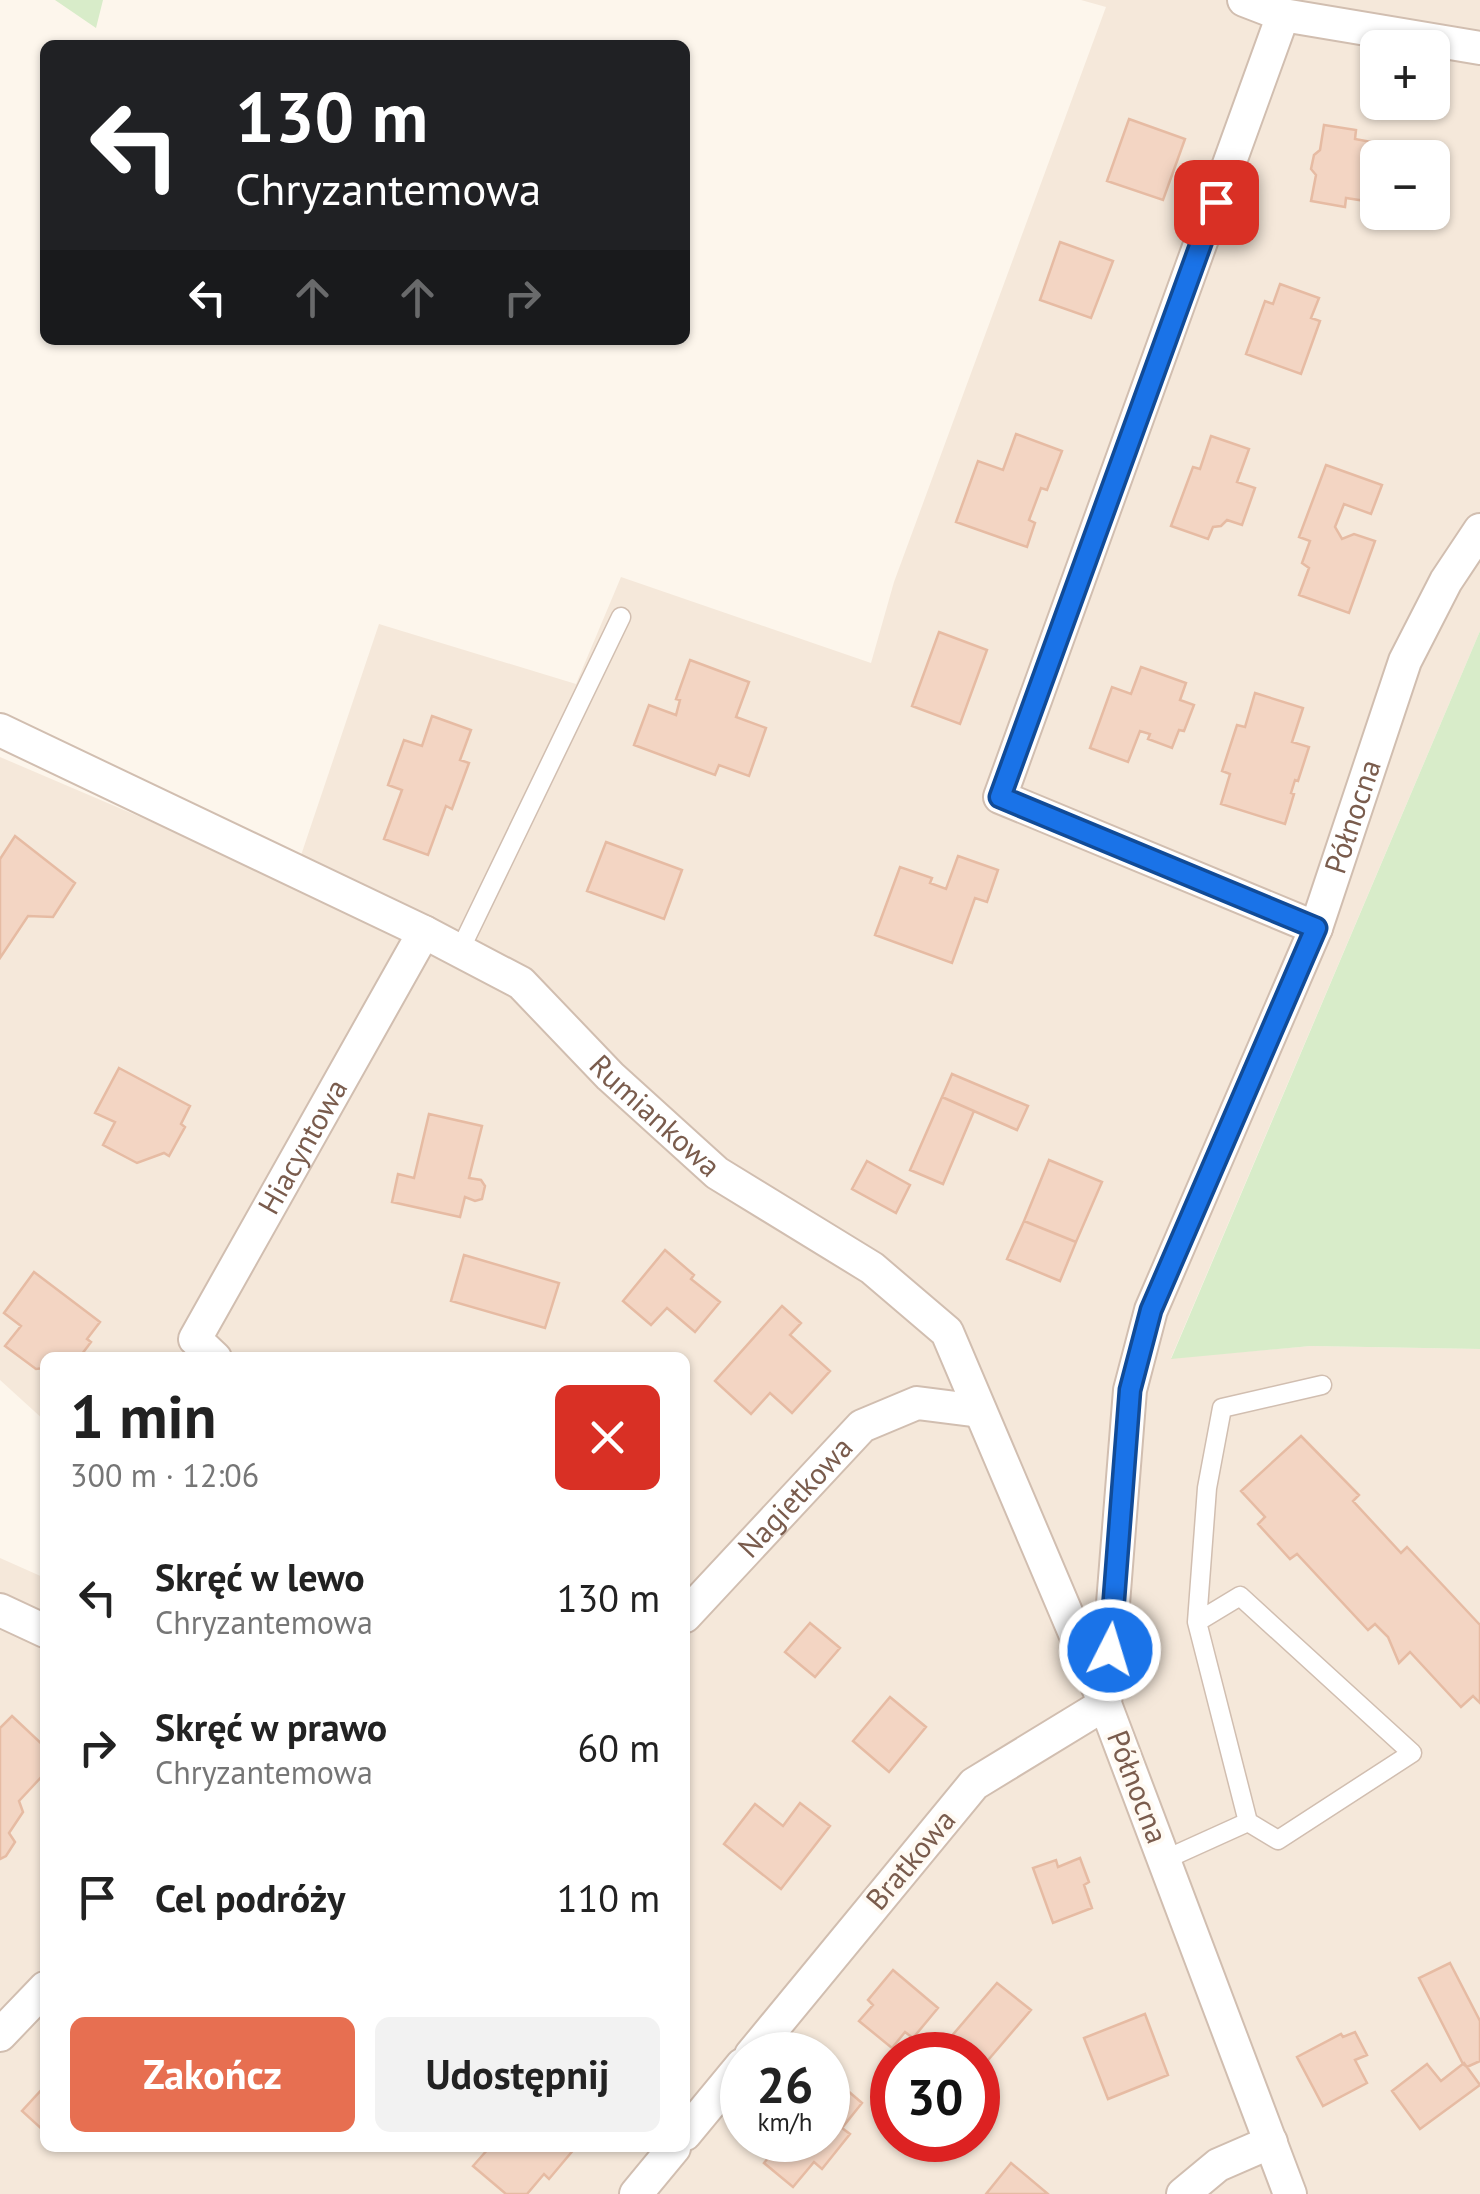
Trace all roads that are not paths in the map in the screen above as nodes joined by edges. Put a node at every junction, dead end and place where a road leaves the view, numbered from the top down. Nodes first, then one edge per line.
1 (1244, 0) edge
2 (1283, 15) junction
3 (1480, 48) edge
4 (1480, 530) edge
5 (621, 617) dead end
6 (0, 730) edge
7 (1316, 928) junction
8 (424, 932) junction
9 (460, 950) junction
10 (208, 1352) edge
11 (1322, 1385) dead end
12 (980, 1411) junction
13 (0, 1610) edge
14 (690, 1611) edge
15 (1197, 1622) junction
16 (40, 1629) edge
17 (1105, 1704) junction
18 (1248, 1822) junction
19 (1164, 1860) junction
20 (40, 1993) edge
21 (769, 2032) edge
22 (0, 2035) edge
23 (720, 2092) edge
24 (690, 2128) edge
25 (1271, 2142) junction
26 (671, 2152) edge
27 (636, 2194) edge
28 (1183, 2194) edge
29 (1290, 2194) edge

1 - 2 street
2 - 3 street
2 - 7 street
4 - 7 street, Północna
5 - 9 lane
6 - 8 street, Rumiankowa
7 - 17 street, Północna
8 - 9 street, Rumiankowa
8 - 10 street, Hiacyntowa
9 - 12 street, Rumiankowa
11 - 15 lane
12 - 14 street, Nagietkowa
12 - 17 street, Rumiankowa
13 - 16 street
15 - 18 lane
15 - 18 lane
17 - 19 street, Północna
17 - 21 street, Bratkowa
18 - 19 lane
19 - 25 street, Północna
20 - 22 street
23 - 24 street
25 - 28 street
25 - 29 street, Północna
26 - 27 street

